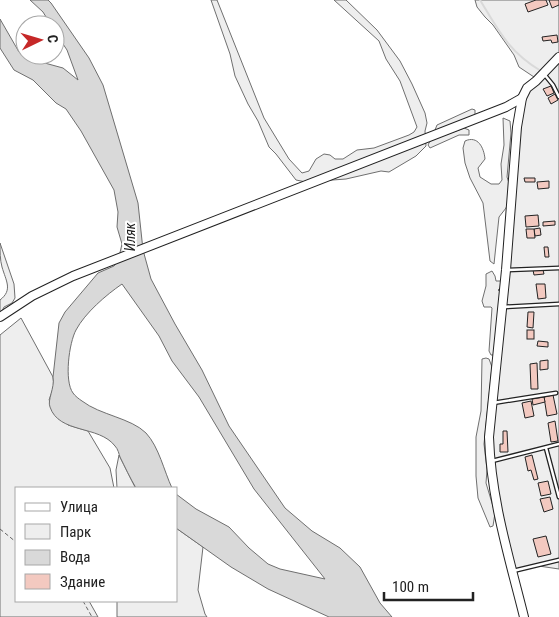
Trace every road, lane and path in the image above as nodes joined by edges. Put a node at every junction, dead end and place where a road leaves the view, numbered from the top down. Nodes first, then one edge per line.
1 (559, 57) edge
2 (548, 67) junction
3 (559, 97) edge
4 (522, 98) junction
5 (494, 112) junction
6 (518, 118) junction
7 (559, 268) edge
8 (506, 270) junction
9 (559, 304) edge
10 (502, 307) junction
11 (0, 317) edge
12 (556, 392) dead end
13 (492, 403) junction
14 (559, 444) edge
15 (546, 447) junction
16 (490, 461) junction
17 (559, 497) edge
18 (0, 530) edge
19 (15, 541) edge
20 (559, 560) edge
21 (511, 572) junction
22 (84, 602) edge
23 (92, 617) edge
24 (524, 617) edge

1 - 2 street
2 - 3 lane
2 - 4 street
4 - 5 street
4 - 6 street
5 - 6 street
5 - 11 street
6 - 8 street
7 - 8 lane
8 - 10 street
9 - 10 lane
10 - 13 street
12 - 13 lane
13 - 16 street
14 - 15 lane
15 - 16 lane
15 - 17 lane
16 - 21 street
18 - 19 path
20 - 21 lane
21 - 24 street
22 - 23 path

